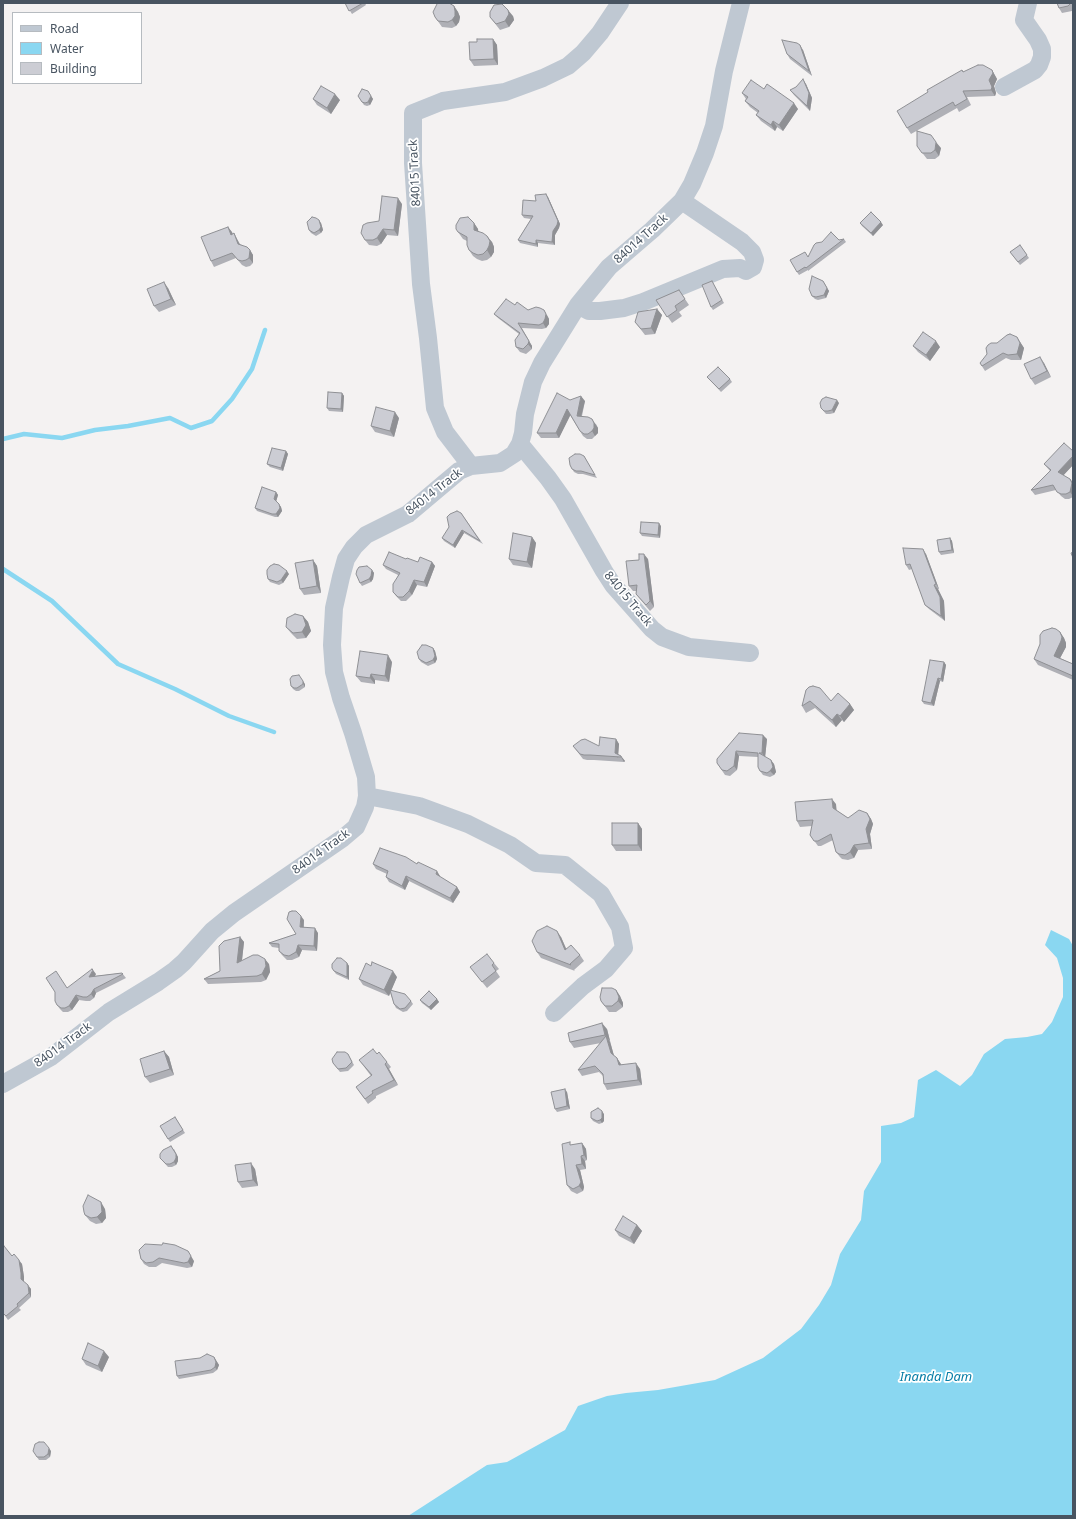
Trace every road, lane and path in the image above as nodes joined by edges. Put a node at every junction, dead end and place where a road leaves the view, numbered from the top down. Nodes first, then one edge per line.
1 (620, 3) edge
2 (741, 3) edge
3 (1028, 3) edge
4 (1004, 87) dead end
5 (682, 201) junction
6 (578, 305) junction
7 (520, 444) junction
8 (472, 466) junction
9 (750, 653) dead end
10 (367, 796) junction
11 (554, 1013) dead end
12 (3, 1084) edge

1 - 8 street, 84015 Track
2 - 5 street, 84014 Track
3 - 4 street
5 - 6 street, 84014 Track
5 - 6 street
6 - 7 street, 84014 Track
7 - 8 street, 84014 Track
7 - 9 street, 84015 Track
8 - 10 street, 84014 Track
10 - 11 street
10 - 12 street, 84014 Track

